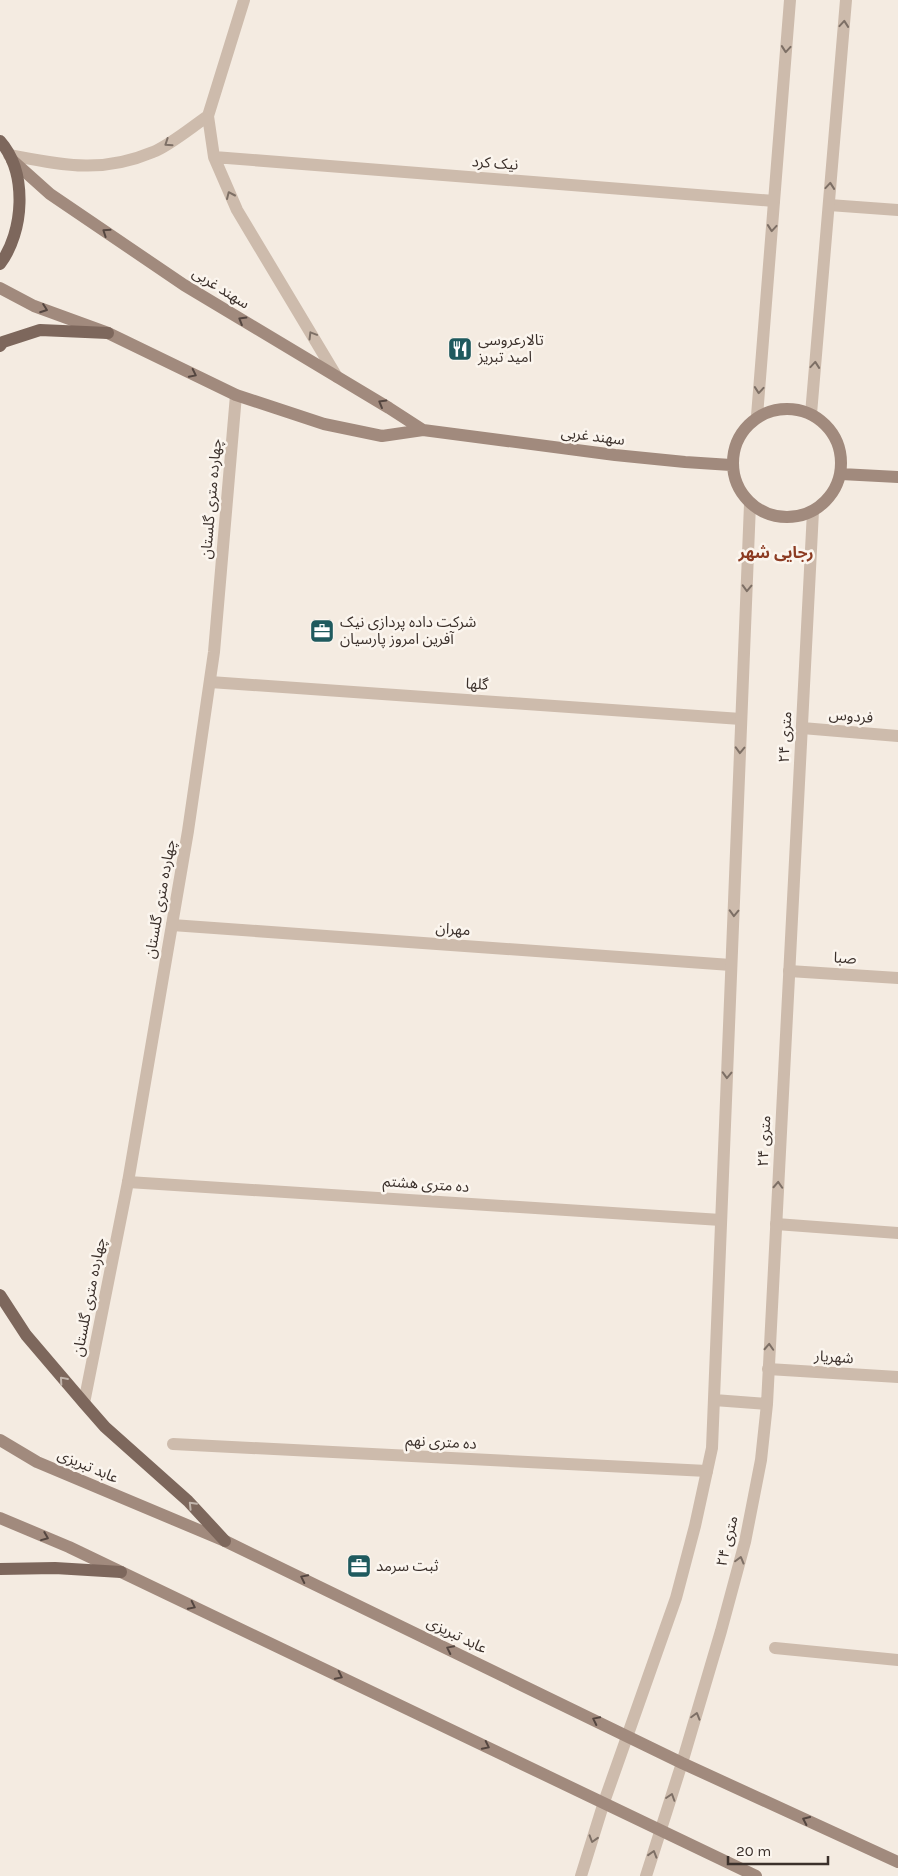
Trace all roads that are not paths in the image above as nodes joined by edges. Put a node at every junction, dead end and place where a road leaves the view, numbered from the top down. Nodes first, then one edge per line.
1 (244, 0) edge
2 (790, 0) edge
3 (846, 0) edge
4 (208, 116) junction
5 (5, 147) edge
6 (214, 158) junction
7 (774, 201) junction
8 (828, 205) junction
9 (898, 210) edge
10 (0, 264) edge
11 (0, 288) edge
12 (108, 333) junction
13 (0, 346) edge
14 (337, 377) junction
15 (236, 395) junction
16 (812, 414) junction
17 (757, 416) junction
18 (422, 430) junction
19 (731, 464) junction
20 (841, 474) junction
21 (898, 477) edge
22 (750, 504) junction
23 (813, 511) junction
24 (210, 682) junction
25 (742, 719) junction
26 (802, 728) junction
27 (898, 736) edge
28 (172, 925) junction
29 (731, 965) junction
30 (789, 971) junction
31 (898, 978) edge
32 (128, 1182) junction
33 (721, 1220) junction
34 (776, 1224) junction
35 (898, 1233) edge
36 (0, 1295) edge
37 (768, 1369) junction
38 (898, 1378) edge
39 (714, 1400) junction
40 (84, 1403) junction
41 (767, 1404) junction
42 (0, 1440) edge
43 (173, 1444) dead end
44 (707, 1472) junction
45 (0, 1518) edge
46 (225, 1541) junction
47 (0, 1569) edge
48 (121, 1572) junction
49 (775, 1648) dead end
50 (898, 1660) edge
51 (627, 1735) junction
52 (682, 1763) junction
53 (604, 1802) junction
54 (660, 1831) junction
55 (898, 1862) edge
56 (581, 1876) edge
57 (646, 1876) edge
58 (756, 1876) edge

1 - 4 street
2 -> 7 street
8 -> 3 street
4 -> 5 street
4 - 6 street
5 - 10 main road
14 -> 5 main road, سهند غربی
6 - 7 street, نیک کرد
14 -> 6 street
7 -> 17 street
8 - 9 street
16 -> 8 street
11 -> 12 main road, سهند غربی
12 - 13 main road
12 -> 15 main road, سهند غربی
18 -> 14 main road, سهند غربی
15 - 18 main road, سهند غربی
15 - 24 street, چهارده متری گلستان
16 - 17 main road
16 - 20 main road
17 - 19 main road
18 - 19 main road, سهند غربی
19 - 22 main road
20 - 21 main road
20 - 23 main road
22 - 23 main road
22 -> 25 street
23 - 26 street, ۲۴ متری
24 - 25 street, گلها
24 - 28 street, چهارده متری گلستان
25 -> 29 street
26 - 27 street, فردوس
26 - 30 street, ۲۴ متری
28 - 29 street, مهران
28 - 32 street, چهارده متری گلستان
29 -> 33 street
30 - 31 street, صبا
34 -> 30 street, ۲۴ متری
32 - 33 street, ده متری هشتم
32 - 40 street, چهارده متری گلستان
33 - 39 street
34 - 35 street
37 -> 34 street, ۲۴ متری
40 -> 36 main road
37 - 38 street, شهریار
37 - 41 street, ۲۴ متری
39 - 41 street
39 - 44 street
46 -> 40 main road
52 -> 41 street, ۲۴ متری
42 - 46 main road, عابد تبریزی
43 - 44 street, ده متری نهم
44 - 51 street
45 -> 48 main road
51 -> 46 main road, عابد تبریزی
47 - 48 main road
48 -> 53 main road
49 - 50 street
51 - 52 main road, عابد تبریزی
51 - 53 street
54 -> 52 street, ۲۴ متری
55 -> 52 main road, عابد تبریزی
53 - 54 main road
53 -> 56 street
57 -> 54 street
54 - 58 main road

